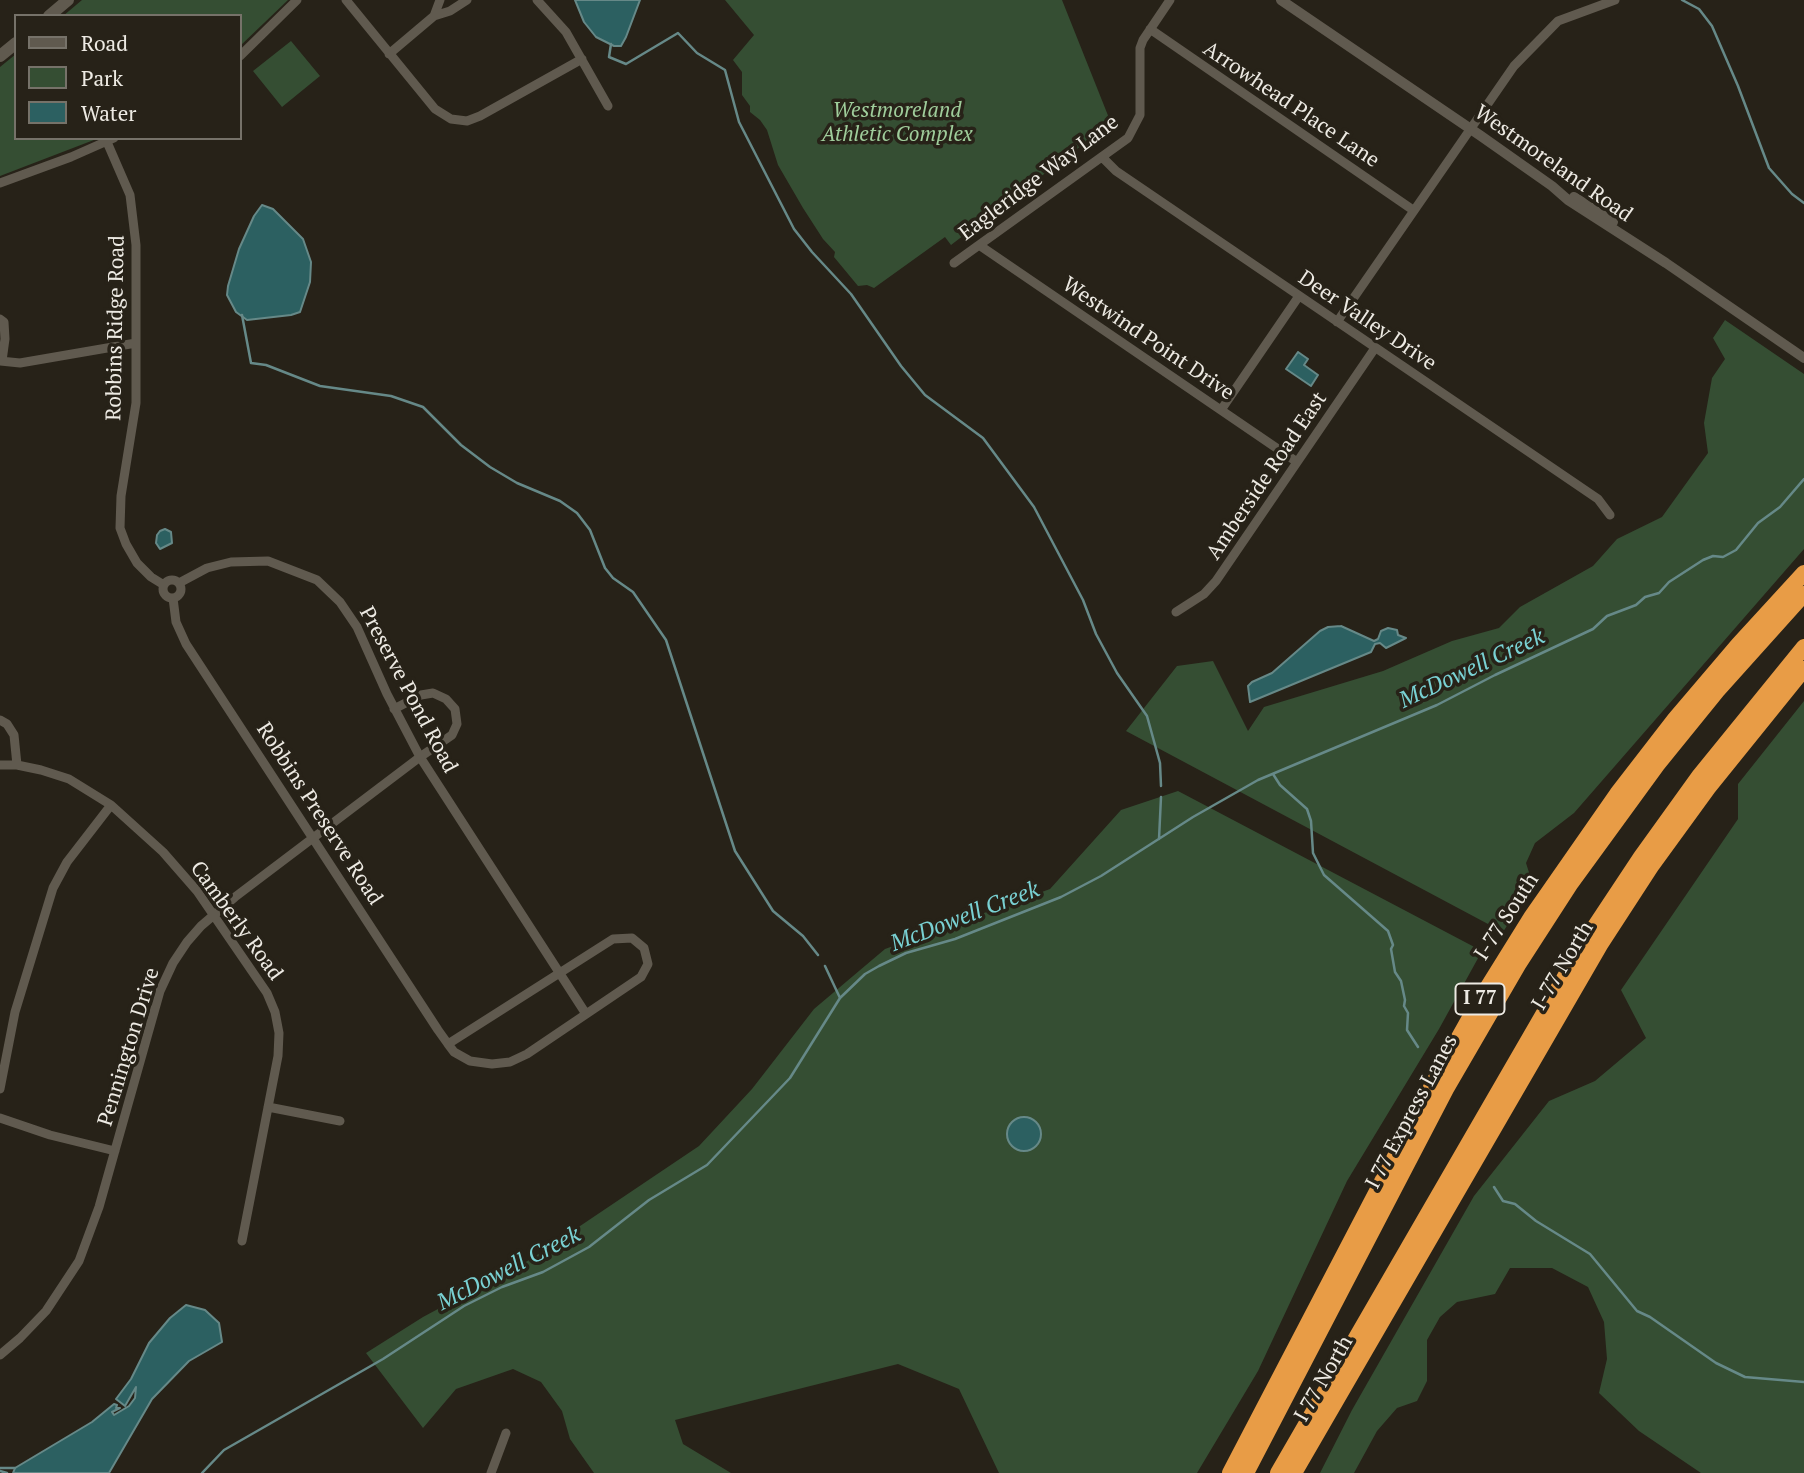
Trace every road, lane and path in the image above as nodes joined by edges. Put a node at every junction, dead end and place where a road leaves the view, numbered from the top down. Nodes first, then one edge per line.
1 (68, 0) edge
2 (297, 0) edge
3 (346, 0) edge
4 (440, 0) edge
5 (467, 0) edge
6 (537, 0) edge
7 (1170, 0) edge
8 (1281, 0) edge
9 (1615, 0) edge
10 (51, 14) edge
11 (434, 16) junction
12 (1150, 29) junction
13 (242, 54) edge
14 (389, 54) junction
15 (582, 59) junction
16 (608, 106) dead end
17 (1470, 129) junction
18 (111, 140) edge
19 (1102, 157) junction
20 (0, 183) edge
21 (1413, 210) junction
22 (979, 245) junction
23 (954, 263) dead end
24 (1299, 296) junction
25 (0, 318) edge
26 (1337, 322) junction
27 (136, 343) junction
28 (1375, 348) junction
29 (1804, 358) edge
30 (1, 361) edge
31 (1221, 410) junction
32 (1297, 462) junction
33 (1610, 514) dead end
34 (1804, 573) edge
35 (179, 583) junction
36 (164, 585) junction
37 (1804, 594) edge
38 (173, 598) junction
39 (1176, 612) dead end
40 (1804, 647) edge
41 (1804, 669) edge
42 (394, 709) junction
43 (0, 720) edge
44 (420, 757) junction
45 (0, 765) edge
46 (17, 765) junction
47 (111, 805) junction
48 (314, 837) junction
49 (215, 914) junction
50 (560, 973) junction
51 (586, 1014) junction
52 (448, 1045) junction
53 (0, 1089) edge
54 (268, 1107) junction
55 (0, 1118) edge
56 (341, 1121) dead end
57 (115, 1151) junction
58 (1426, 1216) junction
59 (243, 1241) dead end
60 (1390, 1306) junction
61 (0, 1354) edge
62 (506, 1433) dead end
63 (491, 1473) edge
64 (1230, 1473) edge
65 (1246, 1473) edge
66 (1278, 1473) edge
67 (1294, 1473) edge

1 - 10 main road
2 - 13 street
3 - 14 street
4 - 11 street
5 - 11 street
6 - 15 street
7 - 12 street, Eagleridge Way Lane
8 - 17 street, Westmoreland Road
9 - 17 street
11 - 14 street
12 - 19 street, Eagleridge Way Lane
12 - 21 street, Arrowhead Place Lane
14 - 15 street
15 - 16 street
17 - 21 street
17 - 29 street, Westmoreland Road
18 - 20 street
18 - 27 street, Robbins Ridge Road
19 - 22 street, Eagleridge Way Lane
19 - 24 street, Deer Valley Drive
21 - 26 street
22 - 23 street, Eagleridge Way Lane
22 - 31 street, Westwind Point Drive
24 - 26 street, Deer Valley Drive
24 - 31 street
25 - 30 street
26 - 28 street, Deer Valley Drive
27 - 30 street
27 - 36 street, Robbins Ridge Road
28 - 32 street, Amberside Road East
28 - 33 street, Deer Valley Drive
31 - 32 street, Westwind Point Drive
32 - 39 street, Amberside Road East
34 - 64 highway, I-77 South / I 77
35 - 36 street
35 - 38 street
35 - 42 street, Preserve Pond Road
36 - 38 street
37 - 65 highway, I 77 Express Lanes / I 77
38 - 48 street, Robbins Preserve Road
40 - 58 highway
41 - 60 highway, I-77 North
42 - 44 street, Preserve Pond Road
42 - 44 street, Pennington Drive
43 - 46 street
44 - 48 street, Pennington Drive
44 - 50 street, Preserve Pond Road
45 - 46 street, Camberly Road
46 - 47 street, Camberly Road
47 - 49 street, Camberly Road
47 - 53 street
48 - 49 street, Pennington Drive
48 - 52 street, Robbins Preserve Road
49 - 54 street, Camberly Road
49 - 57 street, Pennington Drive
50 - 51 street, Preserve Pond Road
50 - 51 street, Robbins Preserve Road
50 - 52 street, Robbins Preserve Road
51 - 52 street, Robbins Preserve Road
54 - 56 street
54 - 59 street, Camberly Road
55 - 57 street
57 - 61 street, Pennington Drive
58 - 60 highway
58 - 66 highway
60 - 67 highway, I 77 North
62 - 63 street

